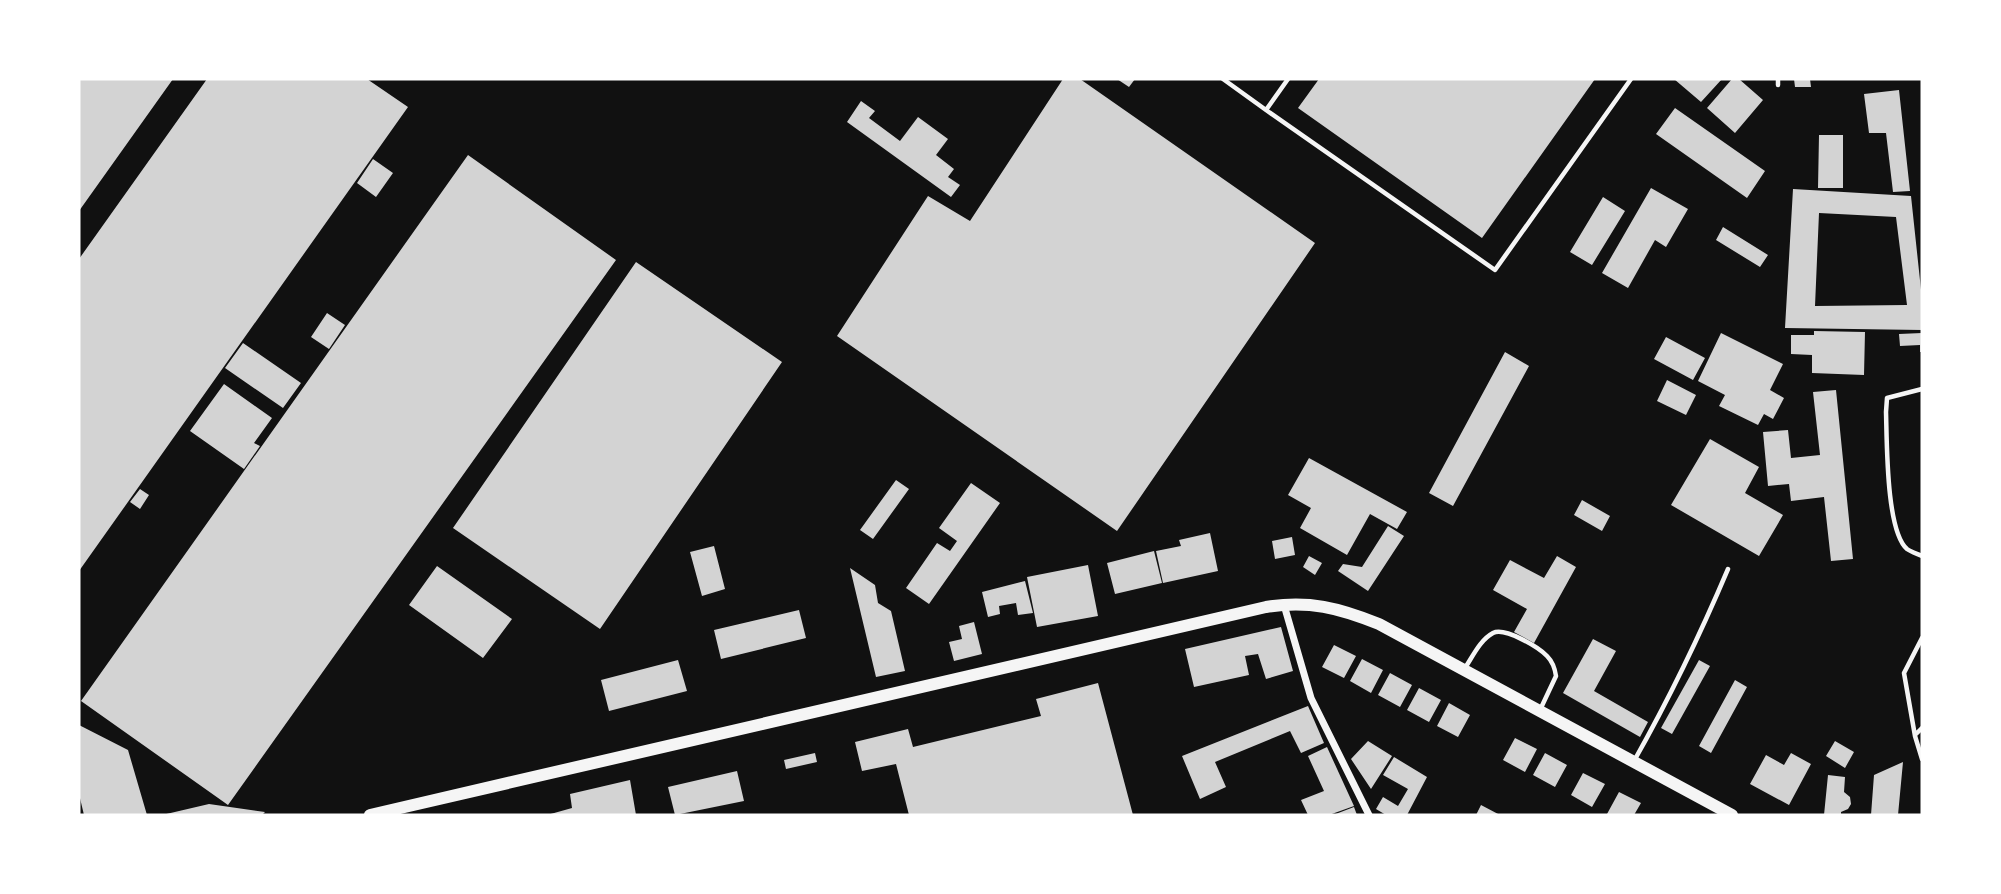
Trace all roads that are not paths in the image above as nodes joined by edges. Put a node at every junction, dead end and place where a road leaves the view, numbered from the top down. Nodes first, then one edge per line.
1 (1223, 79) edge
2 (1288, 79) edge
3 (1631, 79) edge
4 (1778, 79) edge
5 (1778, 85) dead end
6 (1266, 110) junction
7 (1922, 389) edge
8 (1922, 556) edge
9 (1728, 569) dead end
10 (1284, 604) junction
11 (1922, 638) edge
12 (1464, 670) junction
13 (1540, 711) junction
14 (1922, 728) edge
15 (1915, 736) junction
16 (1922, 759) edge
17 (1634, 762) junction
18 (1368, 813) edge
19 (370, 815) edge
20 (1375, 815) edge
21 (1732, 815) edge

1 - 6 lane
2 - 6 lane
3 - 6 lane
4 - 5 lane
7 - 8 lane
9 - 17 lane
10 - 12 main road
10 - 18 street
10 - 19 main road
11 - 15 lane
12 - 13 main road
12 - 13 lane
13 - 17 main road
14 - 15 lane
15 - 16 lane
17 - 21 main road
18 - 20 street

